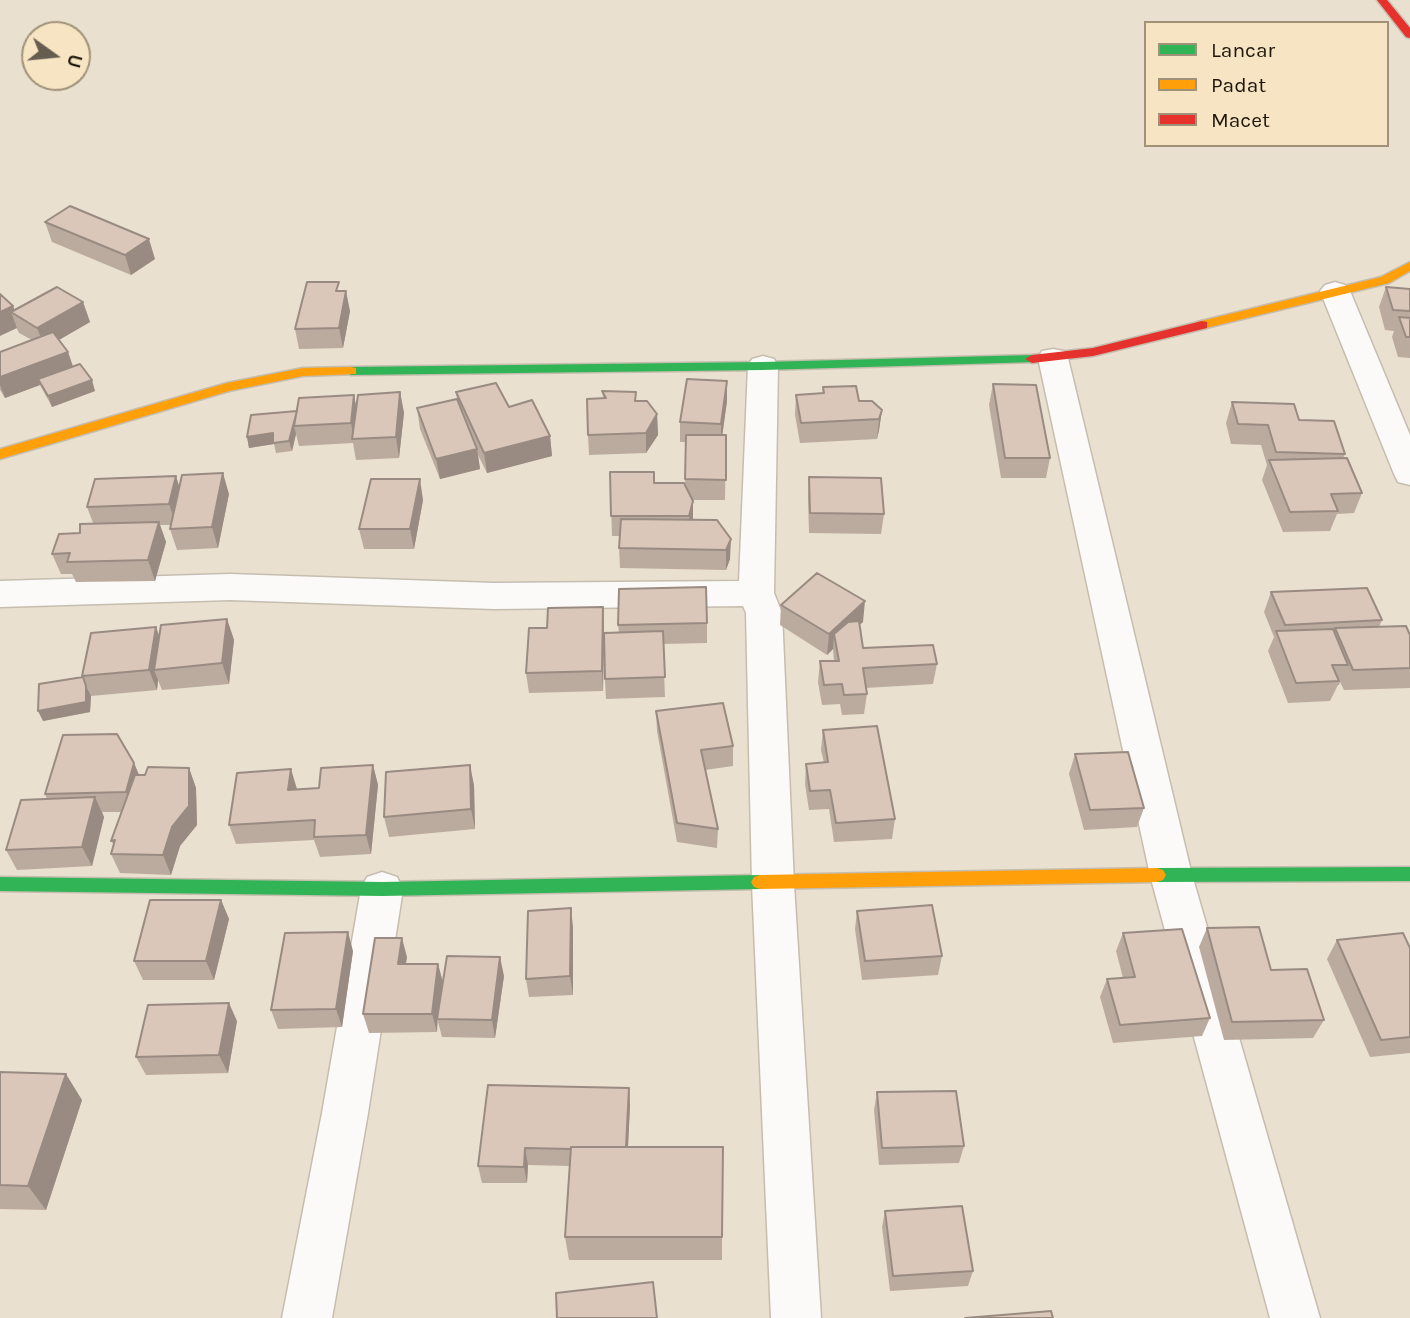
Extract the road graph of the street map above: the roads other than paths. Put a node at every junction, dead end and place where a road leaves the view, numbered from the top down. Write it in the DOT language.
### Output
graph roads {
  1 [pos="1382,0"];
  2 [pos="1410,35"];
  3 [pos="1410,266"];
  4 [pos="1335,291"];
  5 [pos="1053,358"];
  6 [pos="763,366"];
  7 [pos="0,454"];
  8 [pos="1410,474"];
  9 [pos="756,593"];
  10 [pos="0,594"];
  11 [pos="1410,874"];
  12 [pos="1171,875"];
  13 [pos="0,884"];
  14 [pos="773,884"];
  15 [pos="382,889"];
  16 [pos="307,1318"];
  17 [pos="796,1318"];
  18 [pos="1295,1318"];
  1 -- 2 [label="street"];
  3 -- 4 [label="street"];
  4 -- 5 [label="street"];
  4 -- 8 [label="street"];
  5 -- 6 [label="street"];
  5 -- 12 [label="street"];
  6 -- 7 [label="street"];
  6 -- 9 [label="street"];
  9 -- 10 [label="street"];
  9 -- 14 [label="street"];
  11 -- 12 [label="street"];
  12 -- 14 [label="street"];
  12 -- 18 [label="street"];
  13 -- 15 [label="street"];
  14 -- 15 [label="street"];
  14 -- 17 [label="street"];
  15 -- 16 [label="street"];
}
